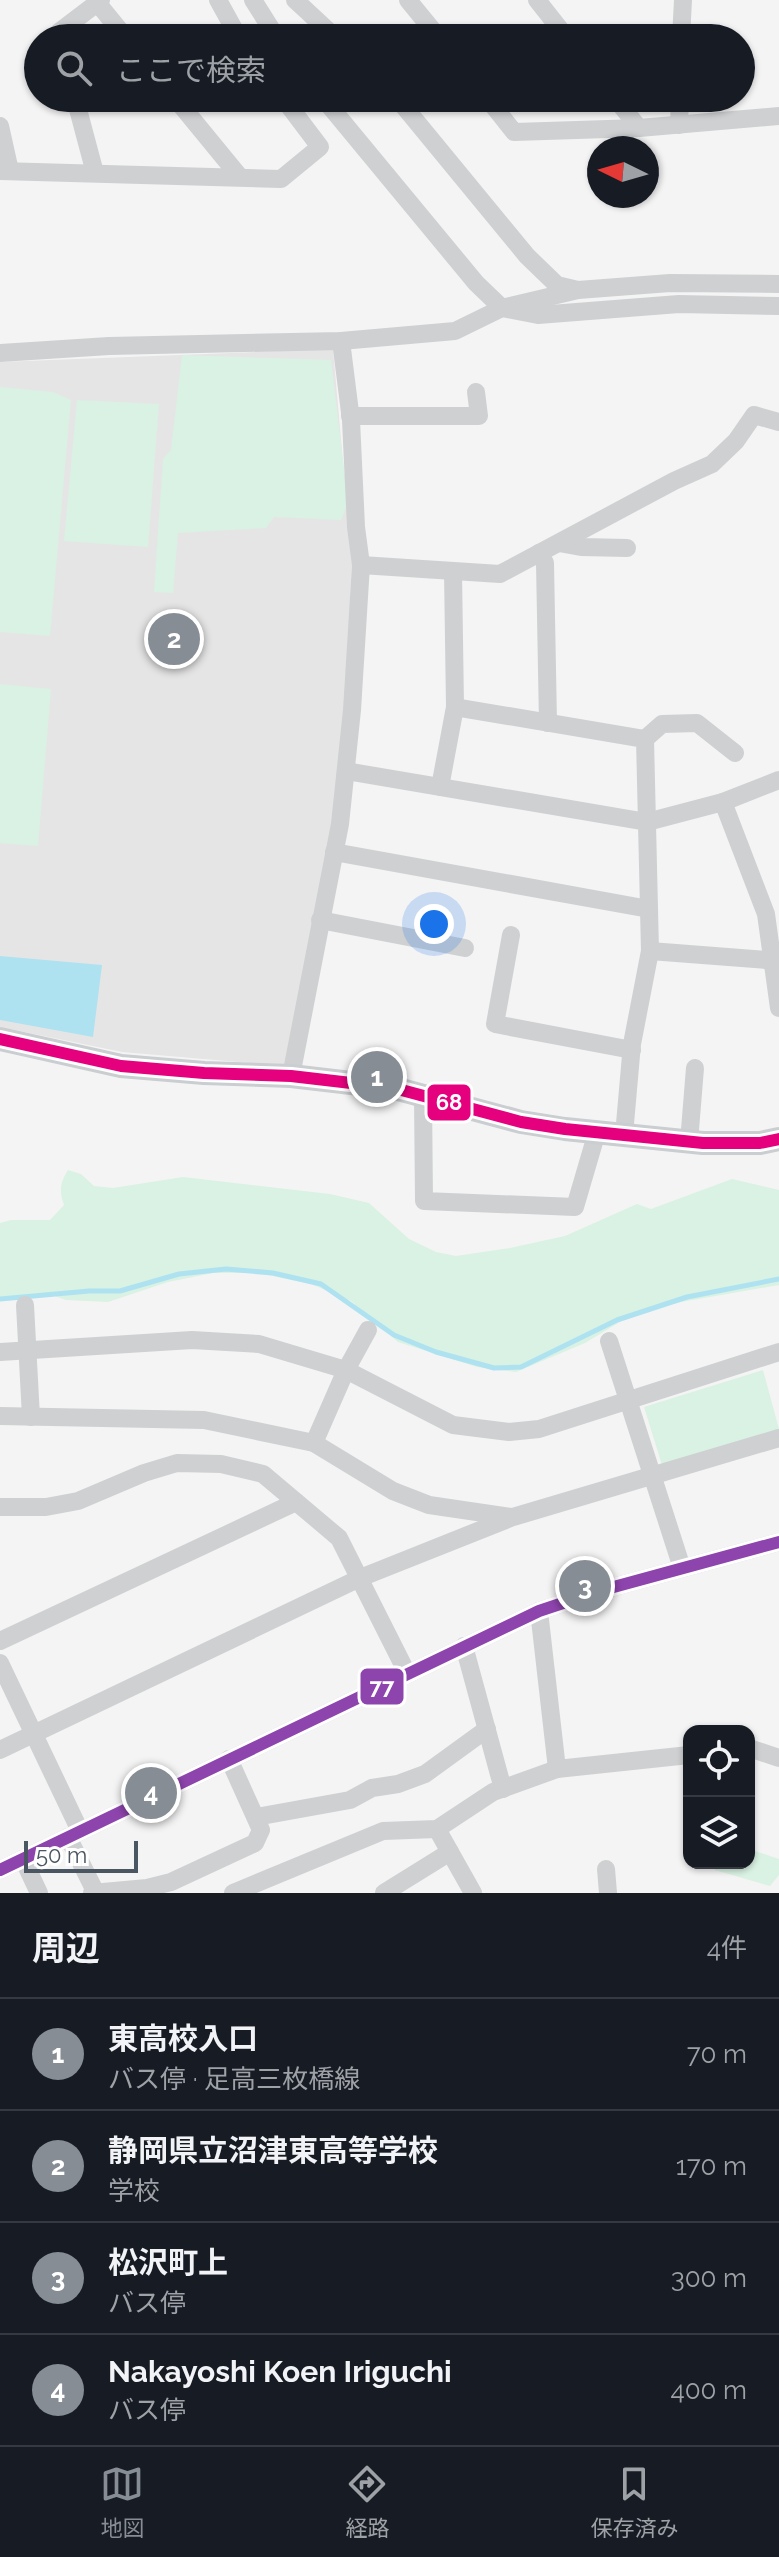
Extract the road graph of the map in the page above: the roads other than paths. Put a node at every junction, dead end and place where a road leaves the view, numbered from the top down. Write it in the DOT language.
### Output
graph roads {
  1 [pos="218,0"];
  2 [pos="253,0"];
  3 [pos="295,0"];
  4 [pos="408,0"];
  5 [pos="537,0"];
  6 [pos="683,0"];
  7 [pos="98,1"];
  8 [pos="69,24"];
  9 [pos="115,24"];
  10 [pos="231,24"];
  11 [pos="268,24"];
  12 [pos="321,24"];
  13 [pos="428,24"];
  14 [pos="556,24"];
  15 [pos="682,24"];
  16 [pos="79,112"];
  17 [pos="186,112"];
  18 [pos="294,112"];
  19 [pos="335,112"];
  20 [pos="409,112"];
  21 [pos="498,112"];
  22 [pos="626,112"];
  23 [pos="679,112"];
  24 [pos="779,116"];
  25 [pos="679,125"];
  26 [pos="0,126"];
  27 [pos="639,128"];
  28 [pos="5,171"];
  29 [pos="95,173"];
  30 [pos="239,176"];
  31 [pos="779,284"];
  32 [pos="578,290"];
  33 [pos="779,306"];
  34 [pos="502,308"];
  35 [pos="341,341"];
  36 [pos="0,353"];
  37 [pos="476,392"];
  38 [pos="350,416"];
  39 [pos="779,422"];
  40 [pos="559,543"];
  41 [pos="627,548"];
  42 [pos="539,553"];
  43 [pos="361,565"];
  44 [pos="453,571"];
  45 [pos="455,707"];
  46 [pos="548,723"];
  47 [pos="645,739"];
  48 [pos="735,753"];
  49 [pos="346,771"];
  50 [pos="772,783"];
  51 [pos="440,787"];
  52 [pos="723,802"];
  53 [pos="647,822"];
  54 [pos="334,852"];
  55 [pos="649,909"];
  56 [pos="320,920"];
  57 [pos="511,935"];
  58 [pos="465,948"];
  59 [pos="650,951"];
  60 [pos="776,960"];
  61 [pos="779,1008"];
  62 [pos="0,1039"];
  63 [pos="632,1050"];
  64 [pos="695,1068"];
  65 [pos="291,1076"];
  66 [pos="423,1097"];
  67 [pos="597,1132"];
  68 [pos="624,1135"];
  69 [pos="779,1139"];
  70 [pos="689,1142"];
  71 [pos="25,1305"];
  72 [pos="368,1330"];
  73 [pos="609,1341"];
  74 [pos="27,1351"];
  75 [pos="0,1352"];
  76 [pos="779,1352"];
  77 [pos="346,1370"];
  78 [pos="628,1400"];
  79 [pos="0,1416"];
  80 [pos="31,1417"];
  81 [pos="779,1438"];
  82 [pos="314,1443"];
  83 [pos="653,1476"];
  84 [pos="296,1502"];
  85 [pos="0,1507"];
  86 [pos="513,1517"];
  87 [pos="779,1542"];
  88 [pos="682,1568"];
  89 [pos="360,1578"];
  90 [pos="539,1611"];
  91 [pos="0,1641"];
  92 [pos="464,1646"];
  93 [pos="0,1663"];
  94 [pos="407,1673"];
  95 [pos="487,1729"];
  96 [pos="32,1734"];
  97 [pos="0,1750"];
  98 [pos="755,1750"];
  99 [pos="683,1756"];
  100 [pos="779,1758"];
  101 [pos="229,1759"];
  102 [pos="557,1769"];
  103 [pos="503,1789"];
  104 [pos="256,1817"];
  105 [pos="437,1829"];
  106 [pos="74,1834"];
  107 [pos="450,1852"];
  108 [pos="23,1859"];
  109 [pos="606,1869"];
  110 [pos="0,1870"];
  111 [pos="39,1893"];
  112 [pos="94,1893"];
  113 [pos="233,1893"];
  114 [pos="384,1893"];
  115 [pos="473,1893"];
  116 [pos="608,1893"];
  1 -- 10 [label="street"];
  2 -- 11 [label="street"];
  3 -- 12 [label="street"];
  4 -- 13 [label="street"];
  5 -- 14 [label="street"];
  6 -- 15 [label="street"];
  7 -- 8 [label="street"];
  7 -- 9 [label="street"];
  16 -- 29 [label="street"];
  17 -- 30 [label="street"];
  18 -- 30 [label="street"];
  19 -- 34 [label="street"];
  20 -- 32 [label="street"];
  21 -- 27 [label="street"];
  22 -- 27 [label="street"];
  23 -- 25 [label="street"];
  24 -- 25 [label="street"];
  25 -- 27 [label="street"];
  26 -- 28 [label="street"];
  28 -- 29 [label="street"];
  29 -- 30 [label="street"];
  31 -- 32 [label="street"];
  32 -- 34 [label="street"];
  33 -- 34 [label="street"];
  34 -- 35 [label="street"];
  35 -- 36 [label="street"];
  35 -- 38 [label="street"];
  37 -- 38 [label="street"];
  38 -- 43 [label="street"];
  39 -- 40 [label="street"];
  40 -- 41 [label="street"];
  40 -- 42 [label="street"];
  42 -- 44 [label="street"];
  42 -- 46 [label="street"];
  43 -- 44 [label="street"];
  43 -- 49 [label="street"];
  44 -- 45 [label="street"];
  45 -- 46 [label="street"];
  45 -- 51 [label="street"];
  46 -- 47 [label="street"];
  47 -- 48 [label="street"];
  47 -- 53 [label="street"];
  49 -- 51 [label="street"];
  49 -- 54 [label="street"];
  50 -- 52 [label="street"];
  51 -- 53 [label="street"];
  52 -- 53 [label="street"];
  52 -- 60 [label="street"];
  53 -- 55 [label="street"];
  54 -- 55 [label="street"];
  54 -- 56 [label="street"];
  55 -- 59 [label="street"];
  56 -- 58 [label="street"];
  56 -- 65 [label="street"];
  57 -- 63 [label="street"];
  59 -- 60 [label="street"];
  59 -- 63 [label="street"];
  60 -- 61 [label="street"];
  62 -- 65 [label="main road"];
  63 -- 68 [label="street"];
  64 -- 70 [label="street"];
  65 -- 66 [label="main road"];
  66 -- 67 [label="main road"];
  66 -- 67 [label="street"];
  67 -- 68 [label="main road"];
  68 -- 70 [label="main road"];
  69 -- 70 [label="main road"];
  71 -- 74 [label="street"];
  72 -- 77 [label="street"];
  73 -- 78 [label="street"];
  74 -- 75 [label="street"];
  74 -- 77 [label="street"];
  74 -- 80 [label="street"];
  76 -- 78 [label="street"];
  77 -- 78 [label="street"];
  77 -- 82 [label="street"];
  78 -- 83 [label="street"];
  79 -- 80 [label="street"];
  80 -- 82 [label="street"];
  81 -- 83 [label="street"];
  82 -- 86 [label="street"];
  83 -- 86 [label="street"];
  83 -- 88 [label="street"];
  84 -- 85 [label="street"];
  84 -- 89 [label="street"];
  84 -- 91 [label="street"];
  86 -- 89 [label="street"];
  87 -- 88 [label="street"];
  88 -- 90 [label="street"];
  89 -- 94 [label="street"];
  89 -- 96 [label="street"];
  90 -- 92 [label="street"];
  90 -- 102 [label="street"];
  92 -- 94 [label="street"];
  92 -- 95 [label="street"];
  93 -- 96 [label="street"];
  94 -- 101 [label="street"];
  95 -- 103 [label="street"];
  95 -- 104 [label="street"];
  96 -- 97 [label="street"];
  96 -- 106 [label="street"];
  98 -- 100 [label="street"];
  99 -- 102 [label="street"];
  101 -- 104 [label="street"];
  101 -- 106 [label="street"];
  102 -- 103 [label="street"];
  103 -- 105 [label="street"];
  104 -- 112 [label="street"];
  105 -- 107 [label="street"];
  105 -- 113 [label="street"];
  106 -- 108 [label="street"];
  106 -- 112 [label="street"];
  107 -- 114 [label="street"];
  107 -- 115 [label="street"];
  108 -- 110 [label="street"];
  108 -- 111 [label="street"];
  109 -- 116 [label="street"];
}
